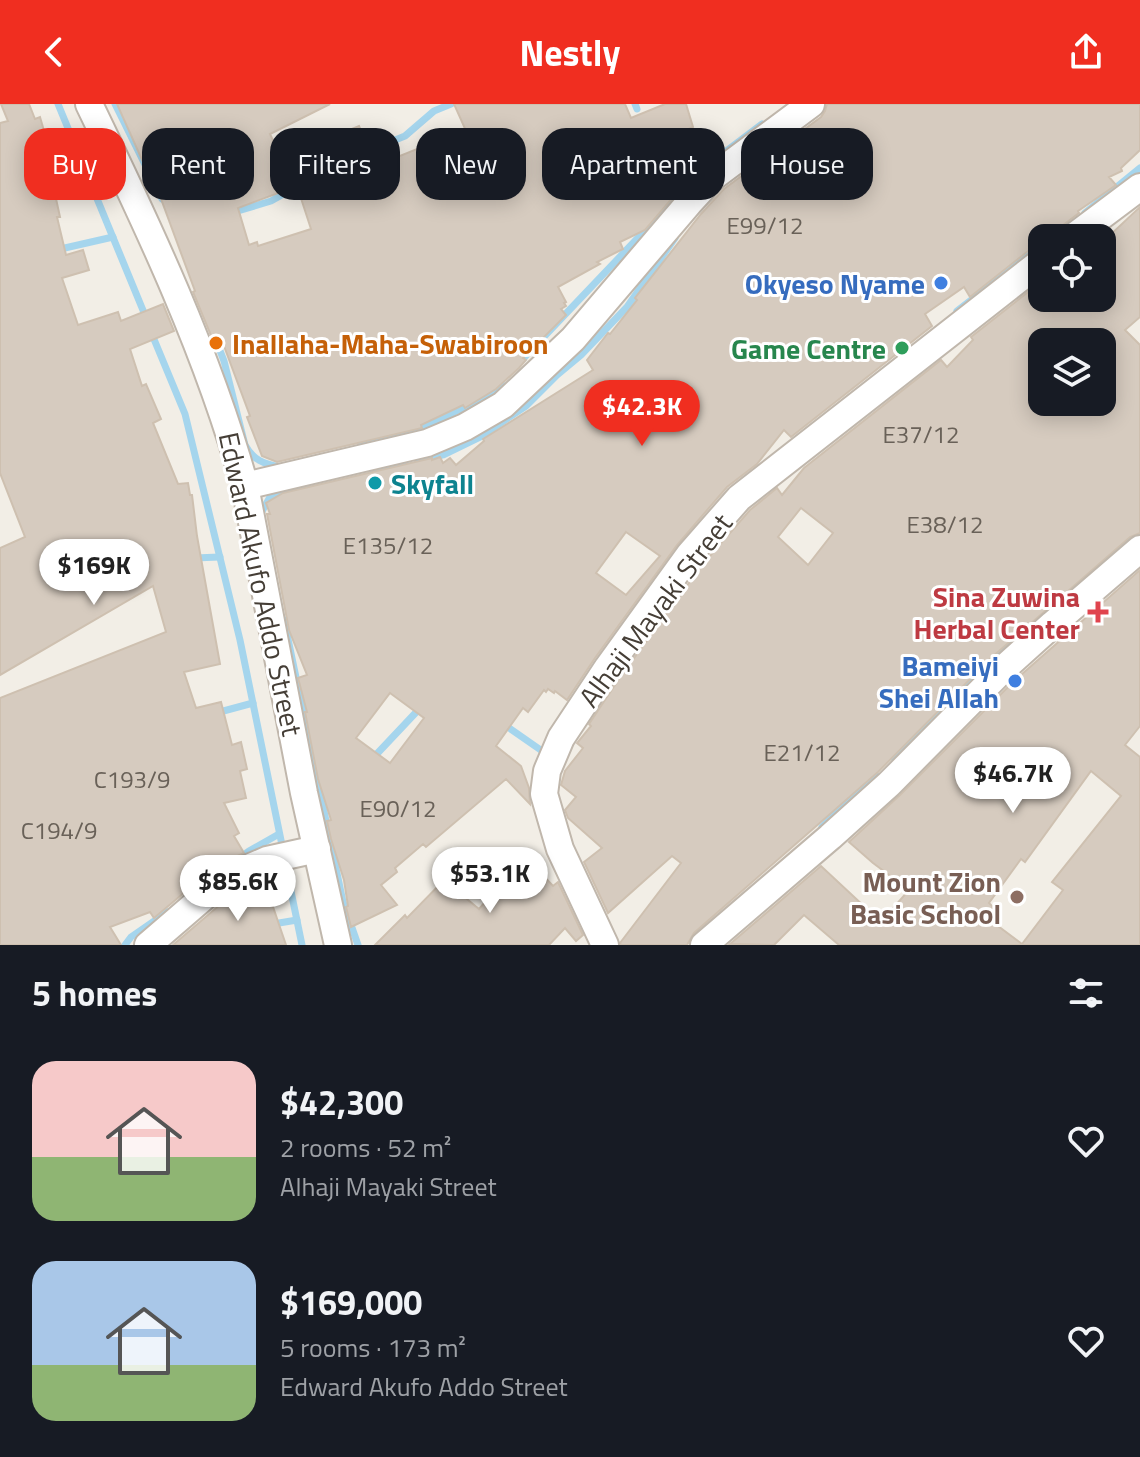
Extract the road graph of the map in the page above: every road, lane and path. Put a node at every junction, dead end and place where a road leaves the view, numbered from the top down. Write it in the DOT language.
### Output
graph roads {
  1 [pos="89,104"];
  2 [pos="811,104"];
  3 [pos="1140,187"];
  4 [pos="1091,224"];
  5 [pos="1028,272"];
  6 [pos="245,486"];
  7 [pos="1140,549"];
  8 [pos="306,851"];
  9 [pos="148,945"];
  10 [pos="338,945"];
  11 [pos="605,945"];
  12 [pos="704,945"];
  1 -- 6 [label="street, Edward Akufo Addo Street"];
  2 -- 6 [label="street"];
  3 -- 4 [label="street"];
  5 -- 11 [label="street, Alhaji Mayaki Street"];
  6 -- 8 [label="street, Edward Akufo Addo Street"];
  7 -- 12 [label="street"];
  8 -- 9 [label="street"];
  8 -- 10 [label="street, Edward Akufo Addo Street"];
}
